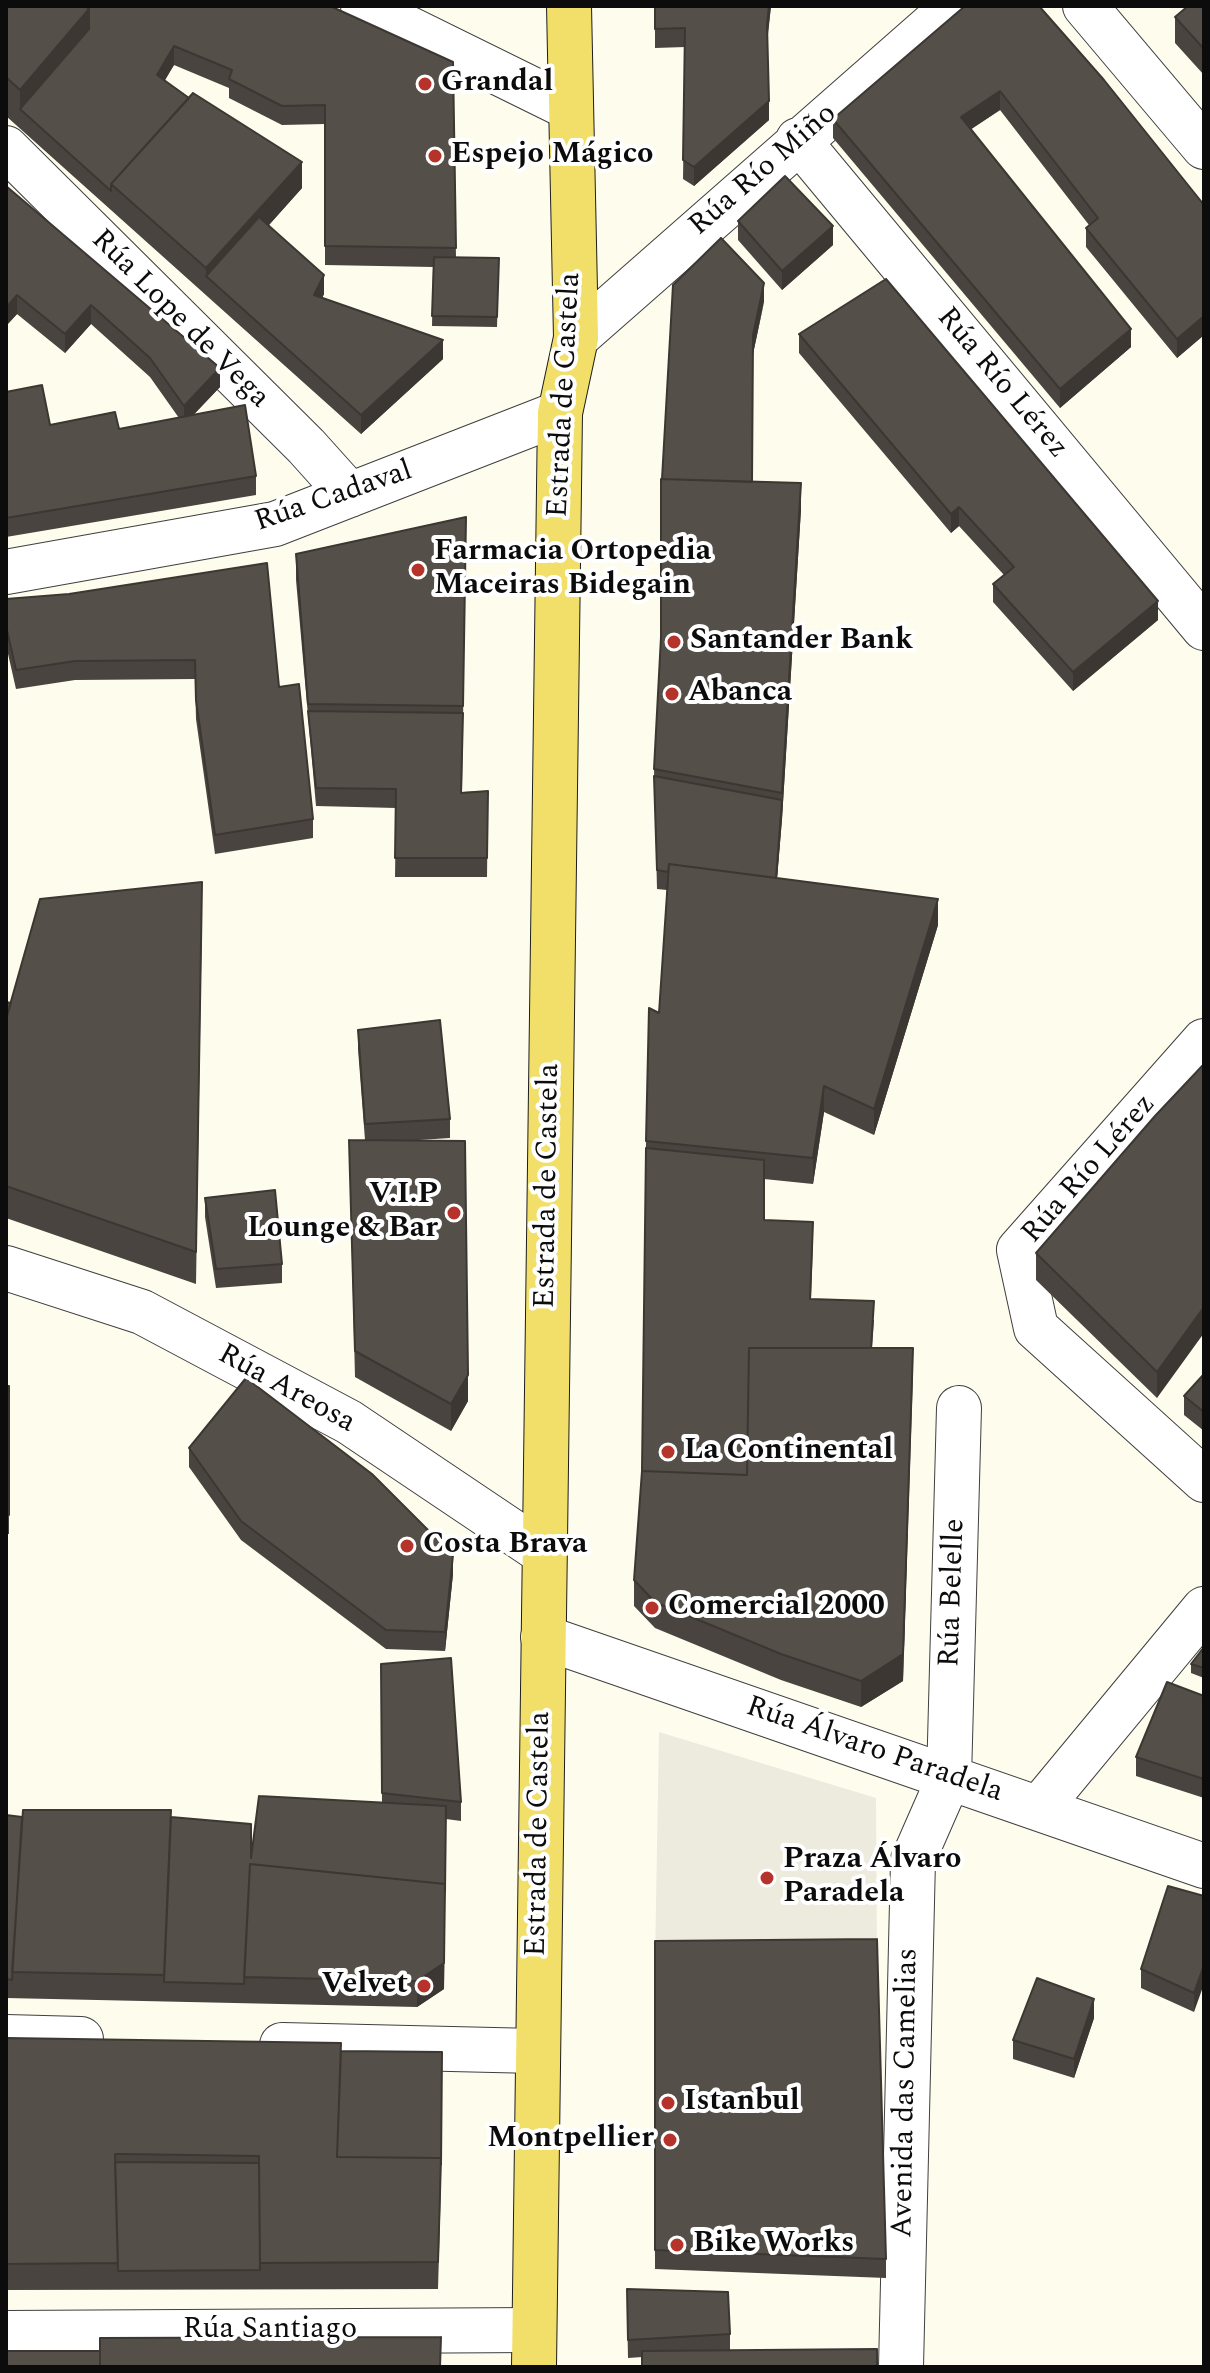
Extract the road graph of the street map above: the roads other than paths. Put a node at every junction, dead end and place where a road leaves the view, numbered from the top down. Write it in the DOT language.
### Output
graph roads {
  1 [pos="363,6"];
  2 [pos="569,6"];
  3 [pos="954,6"];
  4 [pos="1085,6"];
  5 [pos="570,108"];
  6 [pos="798,140"];
  7 [pos="1204,147"];
  8 [pos="6,148"];
  9 [pos="576,338"];
  10 [pos="560,413"];
  11 [pos="350,495"];
  12 [pos="6,572"];
  13 [pos="1204,628"];
  14 [pos="1204,1041"];
  15 [pos="6,1268"];
  16 [pos="959,1408"];
  17 [pos="1204,1480"];
  18 [pos="544,1553"];
  19 [pos="1204,1609"];
  20 [pos="543,1637"];
  21 [pos="949,1778"];
  22 [pos="1040,1807"];
  23 [pos="1204,1866"];
  24 [pos="6,2037"];
  25 [pos="117,2040"];
  26 [pos="245,2044"];
  27 [pos="536,2051"];
  28 [pos="6,2333"];
  29 [pos="534,2348"];
  30 [pos="901,2367"];
  1 -- 5 [label="street"];
  2 -- 5 [label="main road, Estrada de Castela"];
  3 -- 6 [label="street, Rúa Río Miño"];
  4 -- 7 [label="street"];
  5 -- 9 [label="main road, Estrada de Castela"];
  6 -- 9 [label="street, Rúa Río Miño"];
  6 -- 13 [label="street, Rúa Río Lérez"];
  8 -- 11 [label="street, Rúa Lope de Vega"];
  9 -- 10 [label="main road, Estrada de Castela"];
  10 -- 11 [label="street, Rúa Cadaval"];
  10 -- 18 [label="main road, Estrada de Castela"];
  11 -- 12 [label="street, Rúa Cadaval"];
  14 -- 17 [label="street, Rúa Río Lérez"];
  15 -- 18 [label="street, Rúa Areosa"];
  16 -- 21 [label="street, Rúa Belelle"];
  18 -- 20 [label="main road, Estrada de Castela"];
  19 -- 22 [label="street"];
  20 -- 21 [label="street, Rúa Álvaro Paradela"];
  20 -- 27 [label="main road, Estrada de Castela"];
  21 -- 22 [label="street, Rúa Álvaro Paradela"];
  21 -- 30 [label="street, Avenida das Camelias"];
  22 -- 23 [label="street, Rúa Álvaro Paradela"];
  24 -- 25 [label="street"];
  26 -- 27 [label="street"];
  27 -- 29 [label="main road, Estrada de Castela"];
  28 -- 29 [label="street, Rúa Santiago"];
}
